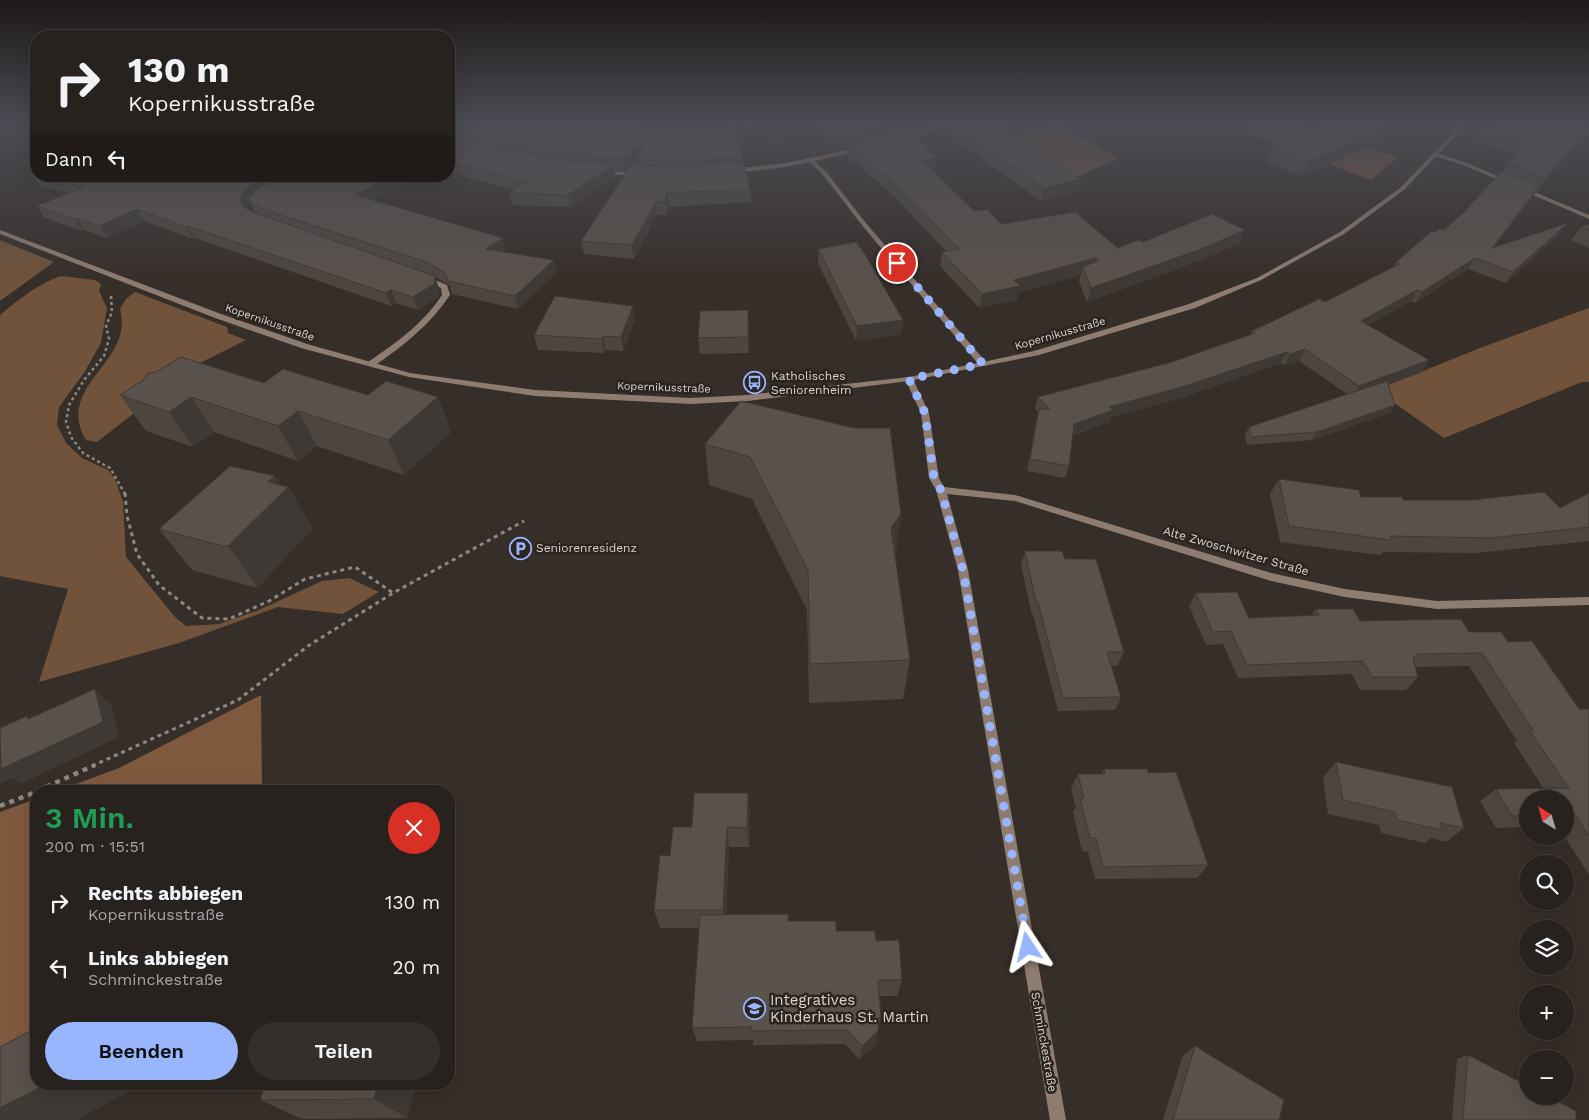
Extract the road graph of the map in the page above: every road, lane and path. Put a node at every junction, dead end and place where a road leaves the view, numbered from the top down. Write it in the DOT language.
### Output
graph roads {
  1 [pos="828,177"];
  2 [pos="1413,177"];
  3 [pos="1496,177"];
  4 [pos="1589,217"];
  5 [pos="0,232"];
  6 [pos="115,276"];
  7 [pos="420,276"];
  8 [pos="371,364"];
  9 [pos="983,364"];
  10 [pos="909,379"];
  11 [pos="941,490"];
  12 [pos="524,521"];
  13 [pos="393,593"];
  14 [pos="1589,601"];
  15 [pos="50,785"];
  16 [pos="30,794"];
  17 [pos="0,806"];
  18 [pos="1058,1120"];
  1 -- 9 [label="street"];
  2 -- 9 [label="street, Kopernikusstraße"];
  3 -- 4 [label="street"];
  5 -- 6 [label="street, Kopernikusstraße"];
  6 -- 8 [label="street, Kopernikusstraße"];
  6 -- 13 [label="path"];
  7 -- 8 [label="street"];
  8 -- 10 [label="street, Kopernikusstraße"];
  9 -- 10 [label="street, Kopernikusstraße"];
  10 -- 11 [label="street, Schminckestraße"];
  11 -- 14 [label="street, Alte Zwoschwitzer Straße"];
  11 -- 18 [label="street, Schminckestraße"];
  12 -- 13 [label="path"];
  13 -- 15 [label="path"];
  16 -- 17 [label="path"];
}
